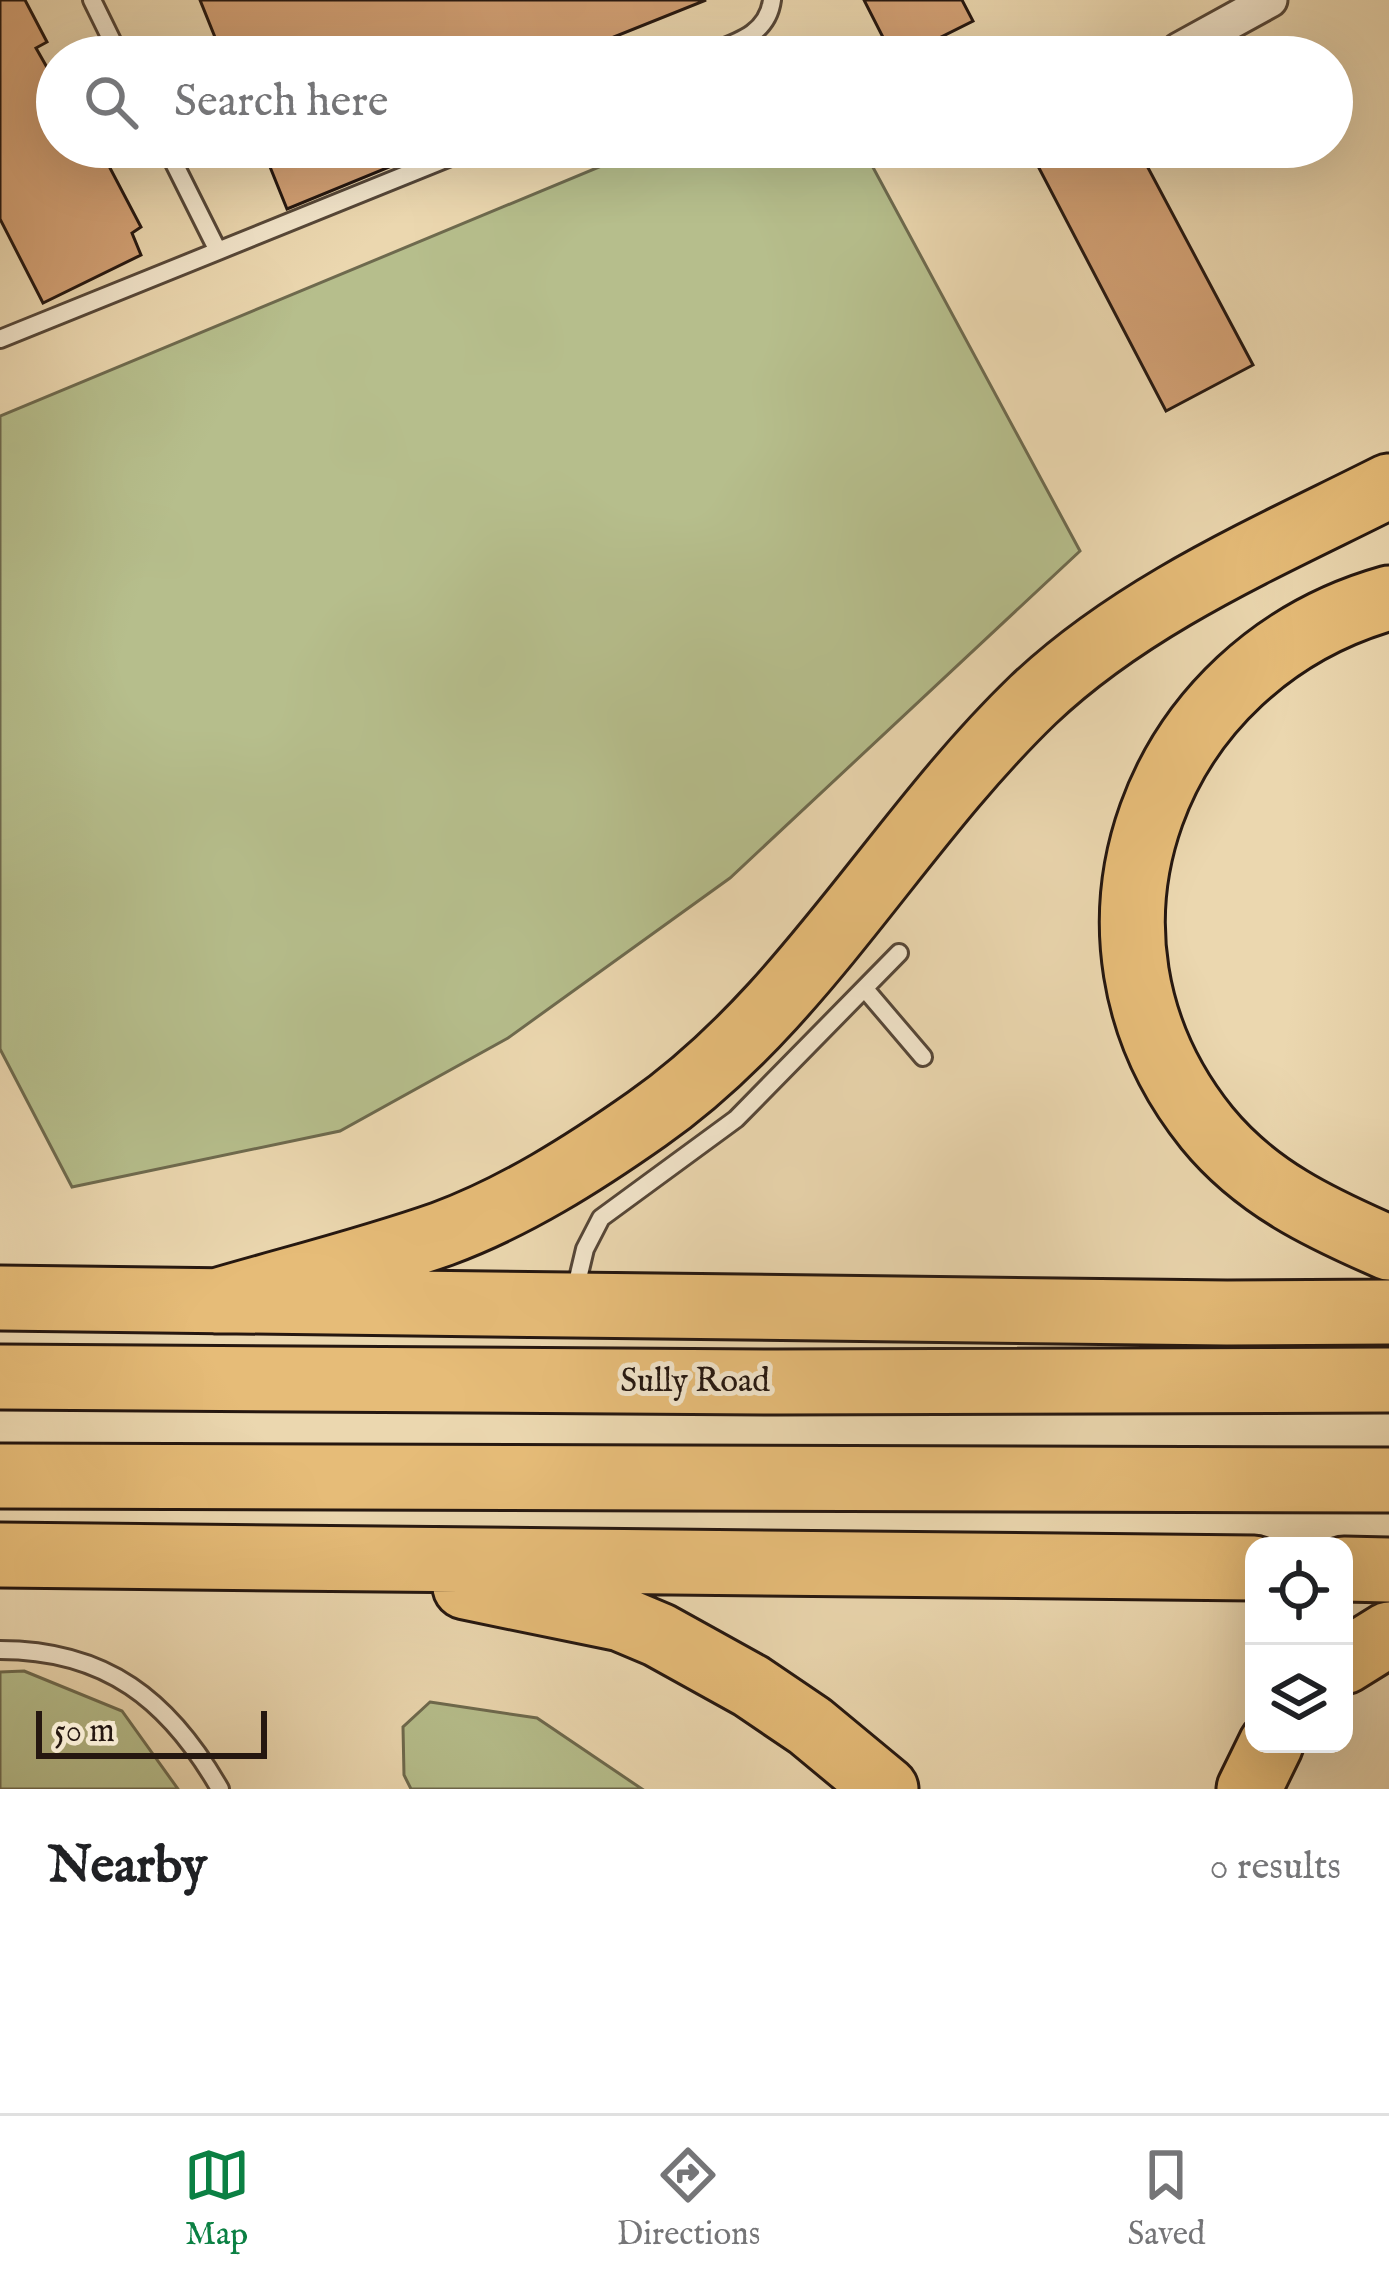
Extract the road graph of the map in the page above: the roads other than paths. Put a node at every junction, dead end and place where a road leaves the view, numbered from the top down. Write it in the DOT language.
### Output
graph roads {
  1 [pos="92,0"];
  2 [pos="772,0"];
  3 [pos="1270,0"];
  4 [pos="110,36"];
  5 [pos="753,36"];
  6 [pos="1204,36"];
  7 [pos="177,168"];
  8 [pos="423,168"];
  9 [pos="218,250"];
  10 [pos="0,339"];
  11 [pos="1389,486"];
  12 [pos="1389,598"];
  13 [pos="899,953"];
  14 [pos="865,988"];
  15 [pos="923,1057"];
  16 [pos="1389,1248"];
  17 [pos="0,1298"];
  18 [pos="216,1301"];
  19 [pos="573,1306"];
  20 [pos="1389,1312"];
  21 [pos="0,1377"];
  22 [pos="1389,1380"];
  23 [pos="0,1476"];
  24 [pos="1389,1480"];
  25 [pos="0,1555"];
  26 [pos="298,1556"];
  27 [pos="1245,1568"];
  28 [pos="1353,1569"];
  29 [pos="1389,1570"];
  30 [pos="1389,1634"];
  31 [pos="0,1650"];
  32 [pos="1353,1656"];
  33 [pos="1267,1753"];
  34 [pos="220,1789"];
  35 [pos="886,1789"];
  36 [pos="1249,1789"];
  1 -- 4 [label="lane"];
  2 -- 5 [label="lane"];
  3 -- 6 [label="street"];
  7 -- 9 [label="lane"];
  8 -- 9 [label="lane"];
  9 -- 10 [label="lane"];
  11 -- 18 [label="highway"];
  12 -- 16 [label="highway"];
  13 -- 14 [label="lane"];
  14 -- 15 [label="lane"];
  14 -- 19 [label="lane"];
  17 -- 18 [label="highway"];
  18 -- 19 [label="highway"];
  19 -- 20 [label="highway"];
  21 -- 22 [label="highway, Sully Road"];
  23 -- 24 [label="highway"];
  25 -- 26 [label="highway"];
  26 -- 27 [label="highway"];
  26 -- 35 [label="highway"];
  28 -- 29 [label="highway"];
  30 -- 32 [label="highway"];
  31 -- 34 [label="lane"];
  33 -- 36 [label="highway"];
}
